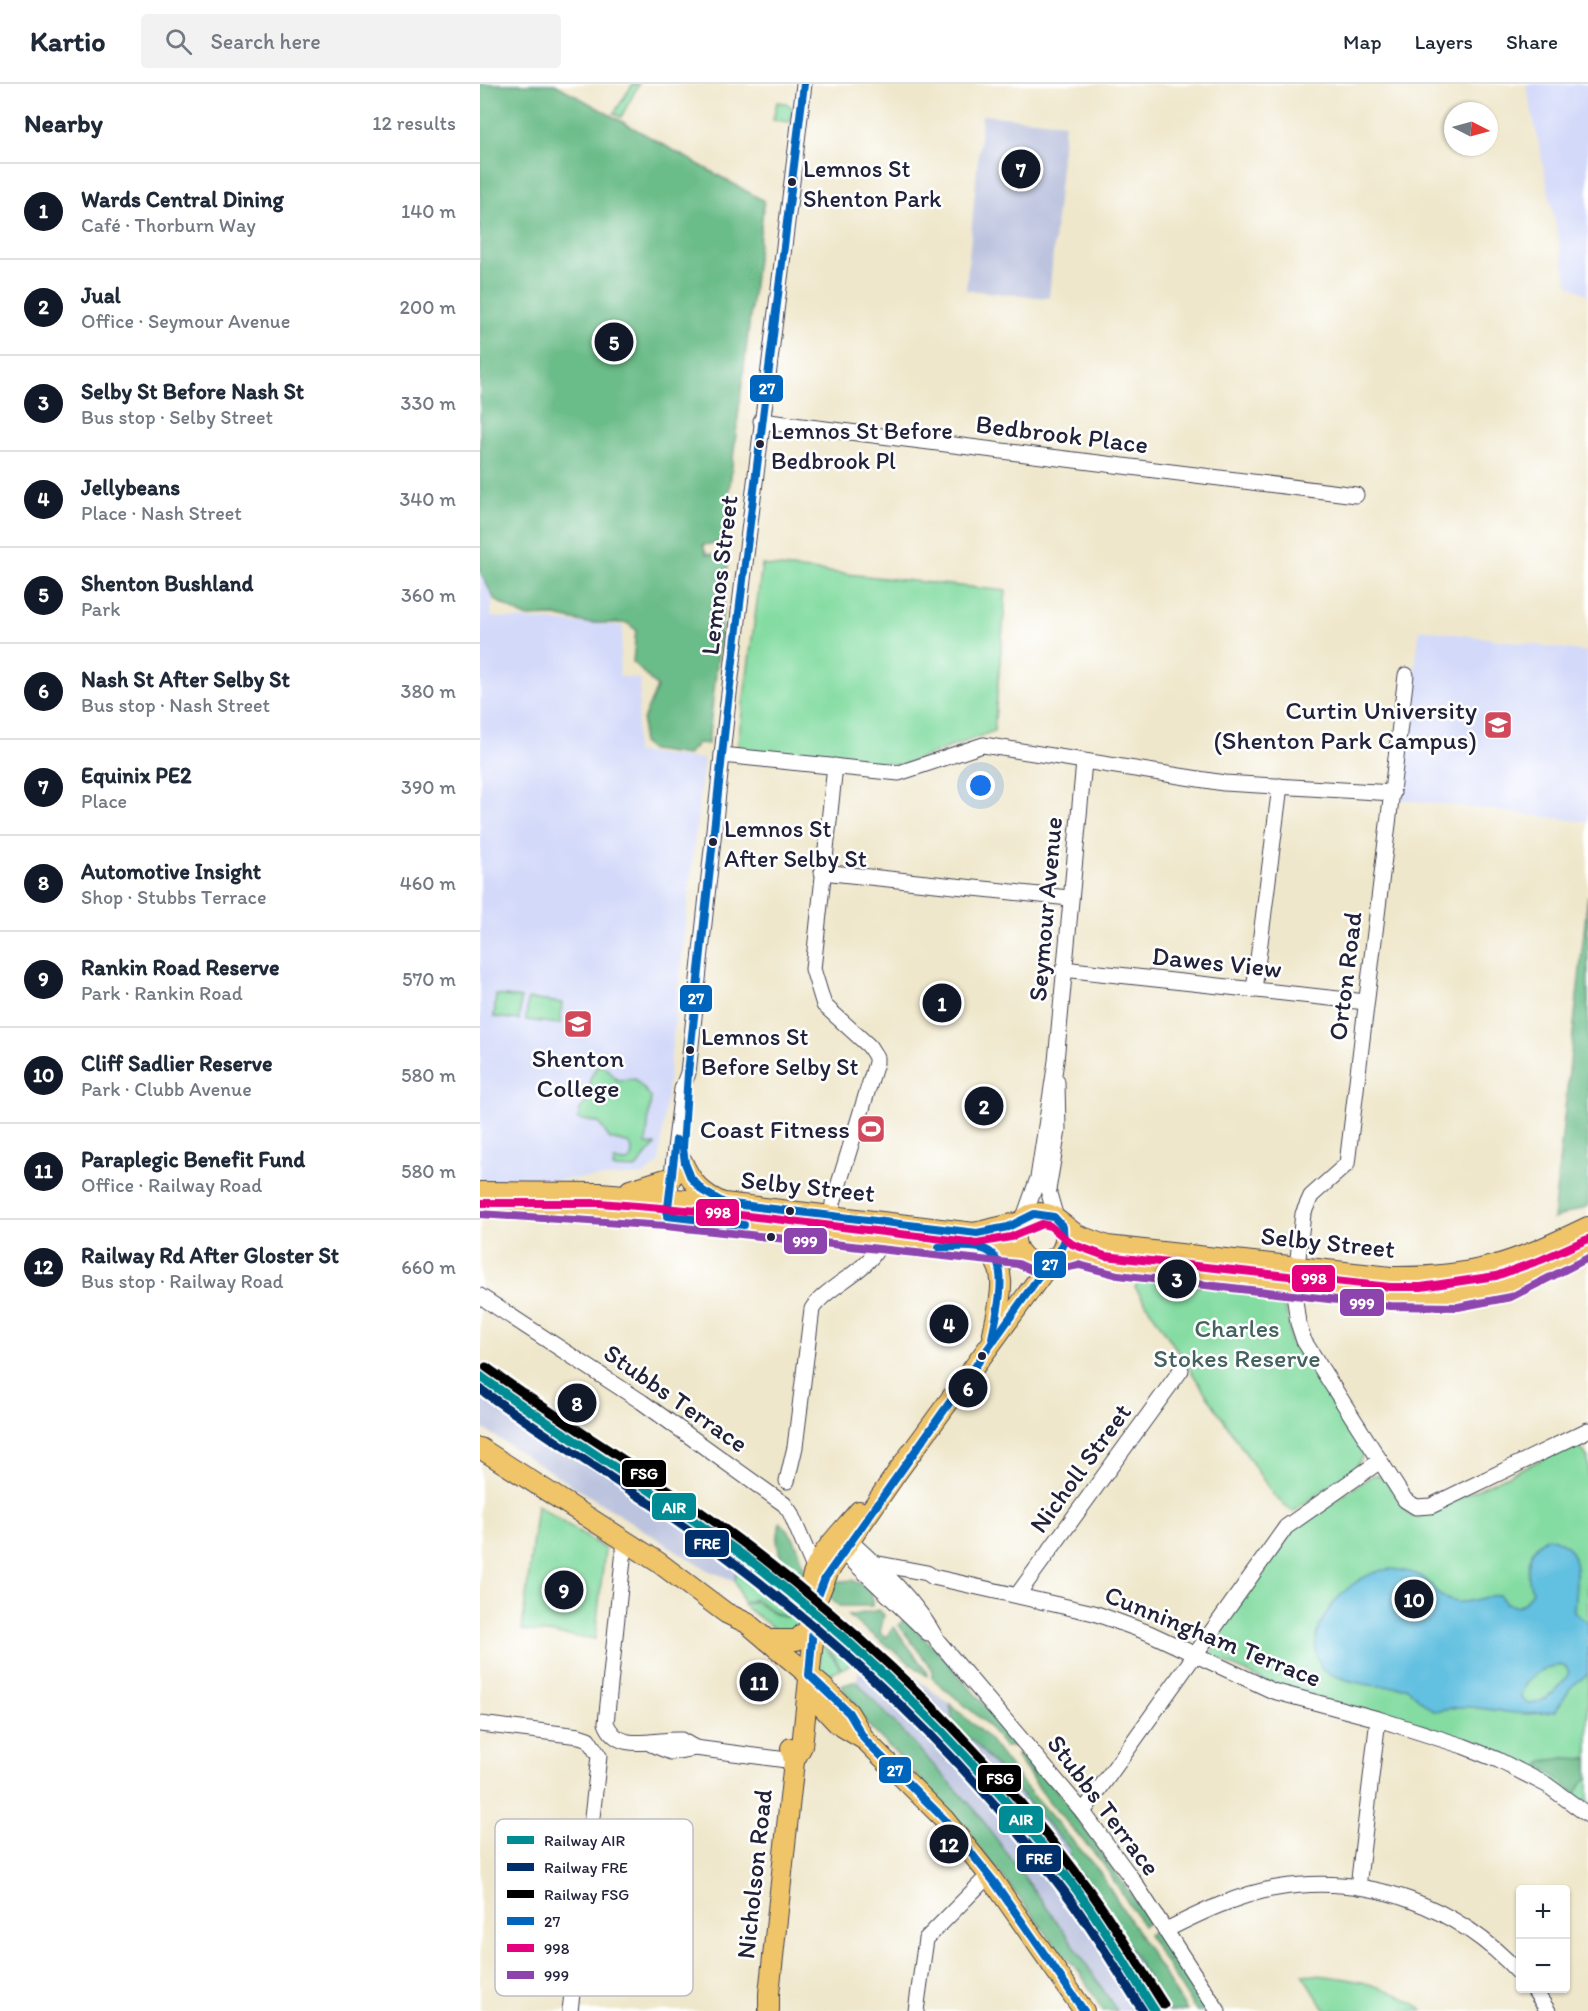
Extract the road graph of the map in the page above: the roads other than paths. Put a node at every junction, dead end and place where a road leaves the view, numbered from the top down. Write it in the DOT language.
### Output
graph roads {
  1 [pos="804,84"];
  2 [pos="761,421"];
  3 [pos="1356,495"];
  4 [pos="1406,675"];
  5 [pos="722,755"];
  6 [pos="1084,762"];
  7 [pos="835,766"];
  8 [pos="1280,786"];
  9 [pos="1393,793"];
  10 [pos="822,872"];
  11 [pos="1069,898"];
  12 [pos="1063,969"];
  13 [pos="1254,990"];
  14 [pos="1366,1002"];
  15 [pos="1056,1060"];
  16 [pos="677,1169"];
  17 [pos="480,1192"];
  18 [pos="600,1192"];
  19 [pos="480,1203"];
  20 [pos="724,1203"];
  21 [pos="673,1208"];
  22 [pos="1058,1220"];
  23 [pos="1022,1221"];
  24 [pos="831,1225"];
  25 [pos="1588,1227"];
  26 [pos="880,1240"];
  27 [pos="1588,1246"];
  28 [pos="986,1250"];
  29 [pos="1022,1255"];
  30 [pos="1054,1259"];
  31 [pos="1454,1275"];
  32 [pos="1295,1276"];
  33 [pos="480,1296"];
  34 [pos="1458,1297"];
  35 [pos="992,1343"];
  36 [pos="1181,1371"];
  37 [pos="1584,1432"];
  38 [pos="480,1448"];
  39 [pos="1588,1449"];
  40 [pos="1380,1461"];
  41 [pos="787,1481"];
  42 [pos="784,1504"];
  43 [pos="803,1518"];
  44 [pos="625,1540"];
  45 [pos="840,1542"];
  46 [pos="868,1567"];
  47 [pos="821,1570"];
  48 [pos="1017,1594"];
  49 [pos="726,1613"];
  50 [pos="805,1632"];
  51 [pos="767,1640"];
  52 [pos="1195,1656"];
  53 [pos="804,1679"];
  54 [pos="1378,1719"];
  55 [pos="480,1724"];
  56 [pos="794,1761"];
  57 [pos="1083,1812"];
  58 [pos="1588,1815"];
  59 [pos="593,1819"];
  60 [pos="992,1879"];
  61 [pos="1358,1887"];
  62 [pos="1166,1930"];
  63 [pos="1516,1969"];
  64 [pos="1536,1993"];
  65 [pos="572,1996"];
  66 [pos="767,2005"];
  67 [pos="570,2011"];
  68 [pos="916,2011"];
  69 [pos="1084,2011"];
  70 [pos="1218,2011"];
  71 [pos="1548,2011"];
  1 -- 2 [label="street, Lemnos Street"];
  2 -- 3 [label="street, Bedbrook Place"];
  2 -- 5 [label="street, Lemnos Street"];
  4 -- 9 [label="street, Orton Road"];
  5 -- 7 [label="street"];
  5 -- 16 [label="street, Lemnos Street"];
  6 -- 7 [label="street"];
  6 -- 8 [label="street"];
  6 -- 11 [label="street, Seymour Avenue"];
  7 -- 10 [label="street"];
  8 -- 9 [label="street"];
  8 -- 13 [label="street"];
  9 -- 14 [label="street, Orton Road"];
  10 -- 11 [label="street"];
  10 -- 24 [label="street"];
  11 -- 12 [label="street, Seymour Avenue"];
  12 -- 13 [label="street, Dawes View"];
  12 -- 15 [label="street, Seymour Avenue"];
  13 -- 14 [label="street, Dawes View"];
  14 -- 32 [label="street, Orton Road"];
  15 -- 22 [label="street, Seymour Avenue"];
  15 -- 23 [label="street, Seymour Avenue"];
  16 -- 18 [label="main road"];
  16 -- 20 [label="main road"];
  16 -- 21 [label="street, Lemnos Street"];
  17 -- 18 [label="main road, Selby Street"];
  18 -- 21 [label="main road, Selby Street"];
  19 -- 21 [label="main road, Selby Street"];
  20 -- 21 [label="main road, Selby Street"];
  20 -- 24 [label="main road, Selby Street"];
  21 -- 24 [label="main road, Selby Street"];
  22 -- 23 [label="main road"];
  22 -- 30 [label="main road"];
  22 -- 32 [label="main road, Selby Street"];
  23 -- 24 [label="main road, Selby Street"];
  23 -- 29 [label="main road"];
  24 -- 26 [label="main road, Selby Street"];
  25 -- 31 [label="main road, Selby Street"];
  26 -- 28 [label="main road, Selby Street"];
  26 -- 41 [label="street"];
  27 -- 34 [label="main road, Selby Street"];
  28 -- 29 [label="main road, Selby Street"];
  28 -- 35 [label="main road"];
  29 -- 30 [label="main road"];
  29 -- 35 [label="main road"];
  30 -- 32 [label="main road, Selby Street"];
  30 -- 35 [label="main road"];
  31 -- 32 [label="main road, Selby Street"];
  31 -- 34 [label="main road"];
  32 -- 34 [label="main road, Selby Street"];
  32 -- 40 [label="street, Orton Road"];
  33 -- 42 [label="street, Stubbs Terrace"];
  35 -- 45 [label="main road"];
  36 -- 48 [label="street, Nicholl Street"];
  37 -- 39 [label="street"];
  37 -- 40 [label="street, Orton Road"];
  38 -- 44 [label="main road"];
  40 -- 52 [label="street"];
  42 -- 43 [label="street"];
  42 -- 47 [label="street, Stubbs Terrace"];
  44 -- 49 [label="main road"];
  44 -- 56 [label="street"];
  45 -- 46 [label="street, Stubbs Terrace"];
  45 -- 47 [label="main road"];
  46 -- 47 [label="street"];
  46 -- 48 [label="street, Cunningham Terrace"];
  46 -- 57 [label="street, Stubbs Terrace"];
  47 -- 50 [label="main road"];
  47 -- 53 [label="main road"];
  48 -- 52 [label="street, Cunningham Terrace"];
  49 -- 51 [label="main road"];
  49 -- 53 [label="main road"];
  50 -- 51 [label="main road"];
  50 -- 53 [label="main road"];
  51 -- 53 [label="main road"];
  52 -- 54 [label="street, Cunningham Terrace"];
  52 -- 57 [label="street"];
  53 -- 56 [label="main road, Nicholson Road"];
  53 -- 60 [label="main road"];
  54 -- 58 [label="street, Cunningham Terrace"];
  54 -- 61 [label="street"];
  55 -- 59 [label="street"];
  56 -- 66 [label="main road, Nicholson Road"];
  57 -- 62 [label="street, Stubbs Terrace"];
  60 -- 68 [label="street"];
  60 -- 69 [label="main road"];
  61 -- 62 [label="street"];
  61 -- 63 [label="street"];
  62 -- 70 [label="street, Stubbs Terrace"];
  64 -- 71 [label="street"];
  65 -- 67 [label="street"];
}
